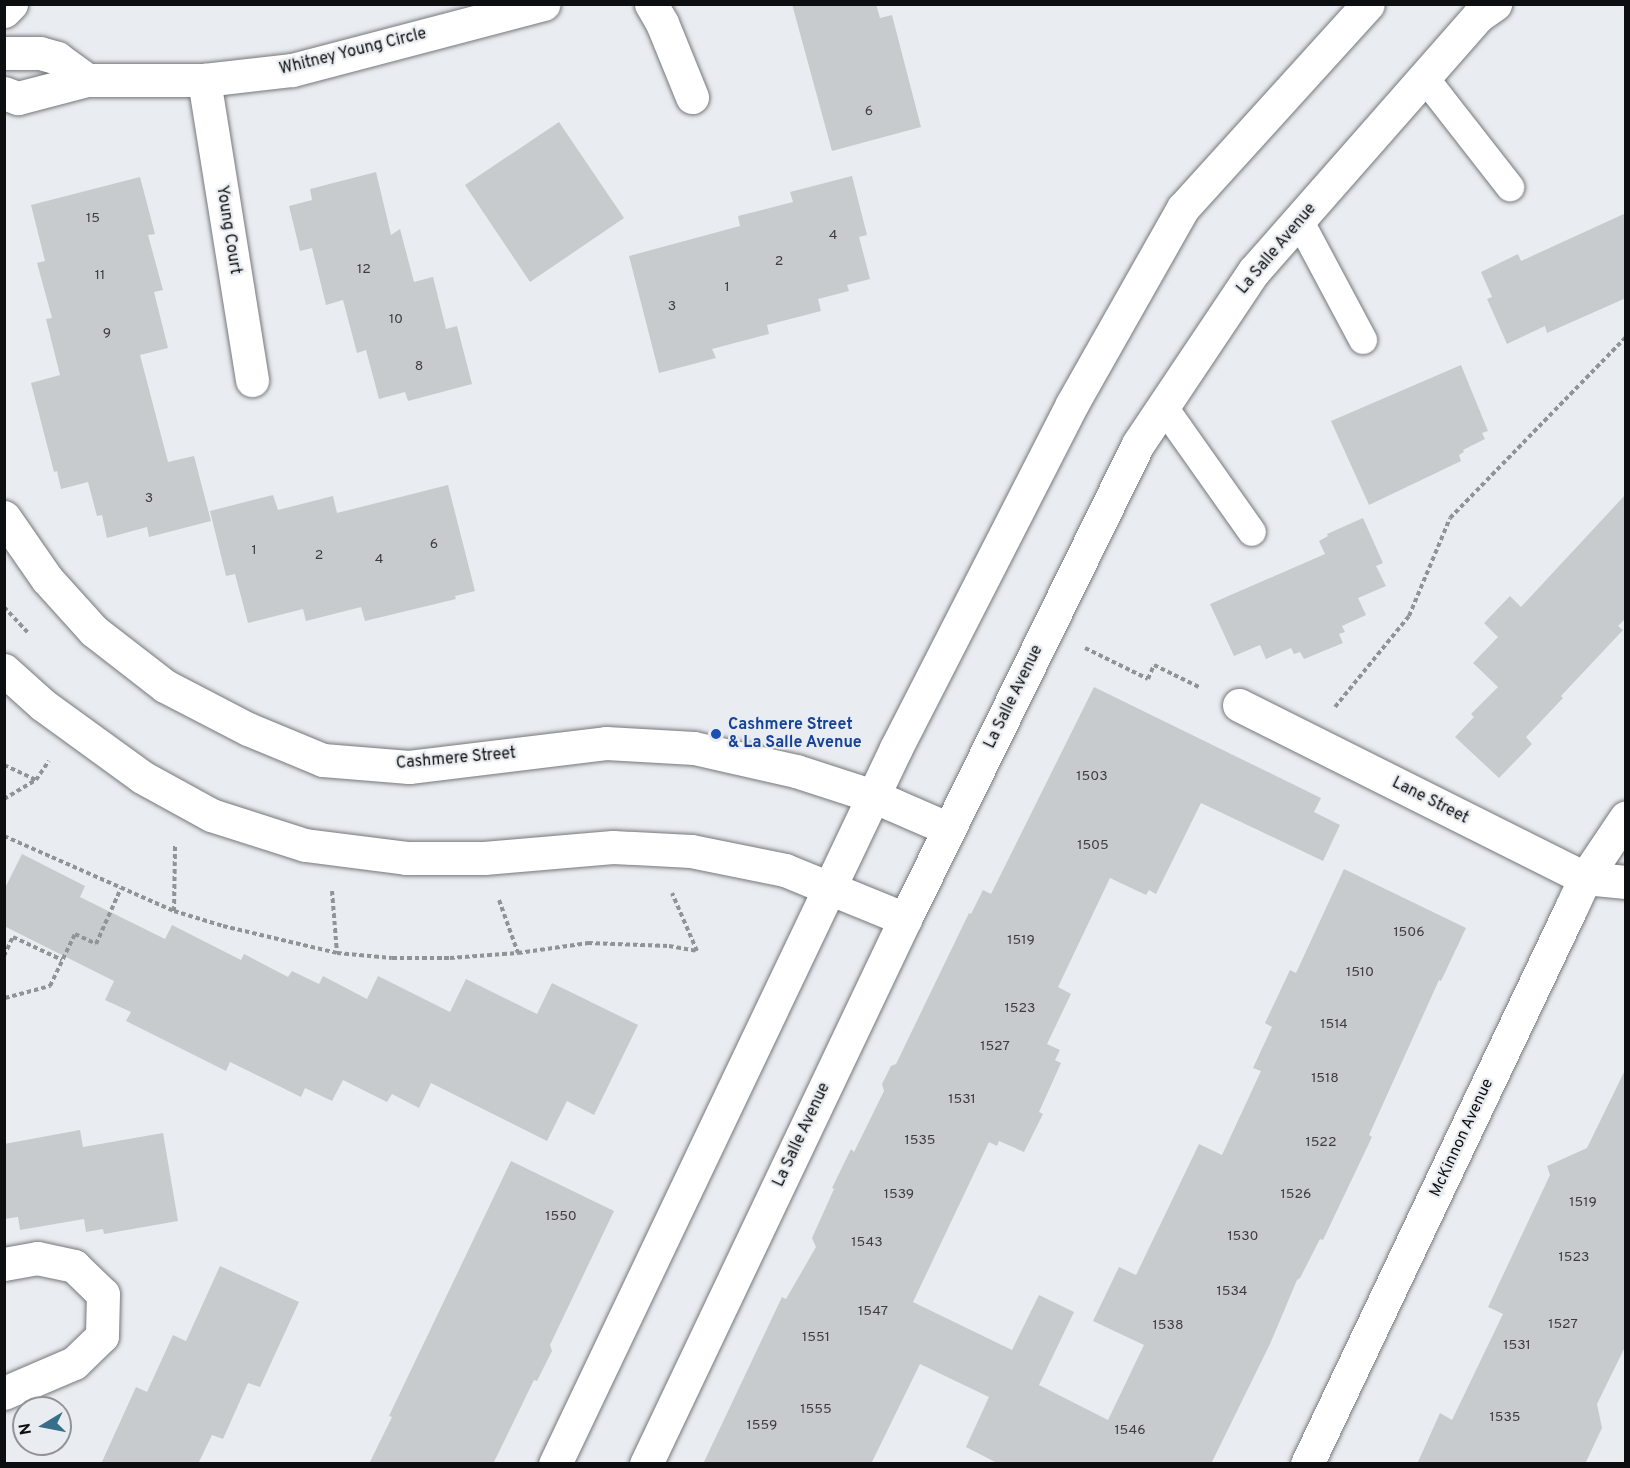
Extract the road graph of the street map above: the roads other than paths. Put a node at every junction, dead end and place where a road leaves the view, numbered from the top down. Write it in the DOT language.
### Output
graph roads {
  1 [pos="11,4"];
  2 [pos="543,4"];
  3 [pos="651,4"];
  4 [pos="1368,4"];
  5 [pos="1495,4"];
  6 [pos="4,11"];
  7 [pos="4,53"];
  8 [pos="1424,77"];
  9 [pos="87,80"];
  10 [pos="204,80"];
  11 [pos="4,93"];
  12 [pos="693,98"];
  13 [pos="1510,187"];
  14 [pos="1299,220"];
  15 [pos="1363,340"];
  16 [pos="252,380"];
  17 [pos="1163,406"];
  18 [pos="4,517"];
  19 [pos="1252,532"];
  20 [pos="4,670"];
  21 [pos="1239,705"];
  22 [pos="873,796"];
  23 [pos="1626,817"];
  24 [pos="949,829"];
  25 [pos="1586,878"];
  26 [pos="1626,882"];
  27 [pos="830,886"];
  28 [pos="905,919"];
  29 [pos="4,1264"];
  30 [pos="4,1393"];
  31 [pos="555,1464"];
  32 [pos="646,1464"];
  33 [pos="1307,1464"];
  1 -- 6 [label="street"];
  2 -- 10 [label="street, Whitney Young Circle"];
  3 -- 12 [label="street"];
  4 -- 22 [label="street"];
  5 -- 8 [label="street, La Salle Avenue"];
  7 -- 9 [label="street"];
  8 -- 13 [label="lane"];
  8 -- 14 [label="street, La Salle Avenue"];
  9 -- 10 [label="street, Whitney Young Circle"];
  9 -- 11 [label="street, Whitney Young Circle"];
  10 -- 16 [label="street, Young Court"];
  14 -- 15 [label="lane"];
  14 -- 17 [label="street, La Salle Avenue"];
  17 -- 19 [label="lane"];
  17 -- 24 [label="street, La Salle Avenue"];
  18 -- 22 [label="street, Cashmere Street"];
  20 -- 27 [label="street"];
  21 -- 25 [label="street, Lane Street"];
  22 -- 24 [label="street, Cashmere Street"];
  22 -- 27 [label="street"];
  23 -- 25 [label="street, McKinnon Avenue"];
  24 -- 28 [label="street, La Salle Avenue"];
  25 -- 26 [label="street, Lane Street"];
  25 -- 33 [label="street, McKinnon Avenue"];
  27 -- 28 [label="street"];
  27 -- 31 [label="street"];
  28 -- 32 [label="street, La Salle Avenue"];
  29 -- 30 [label="street"];
}
